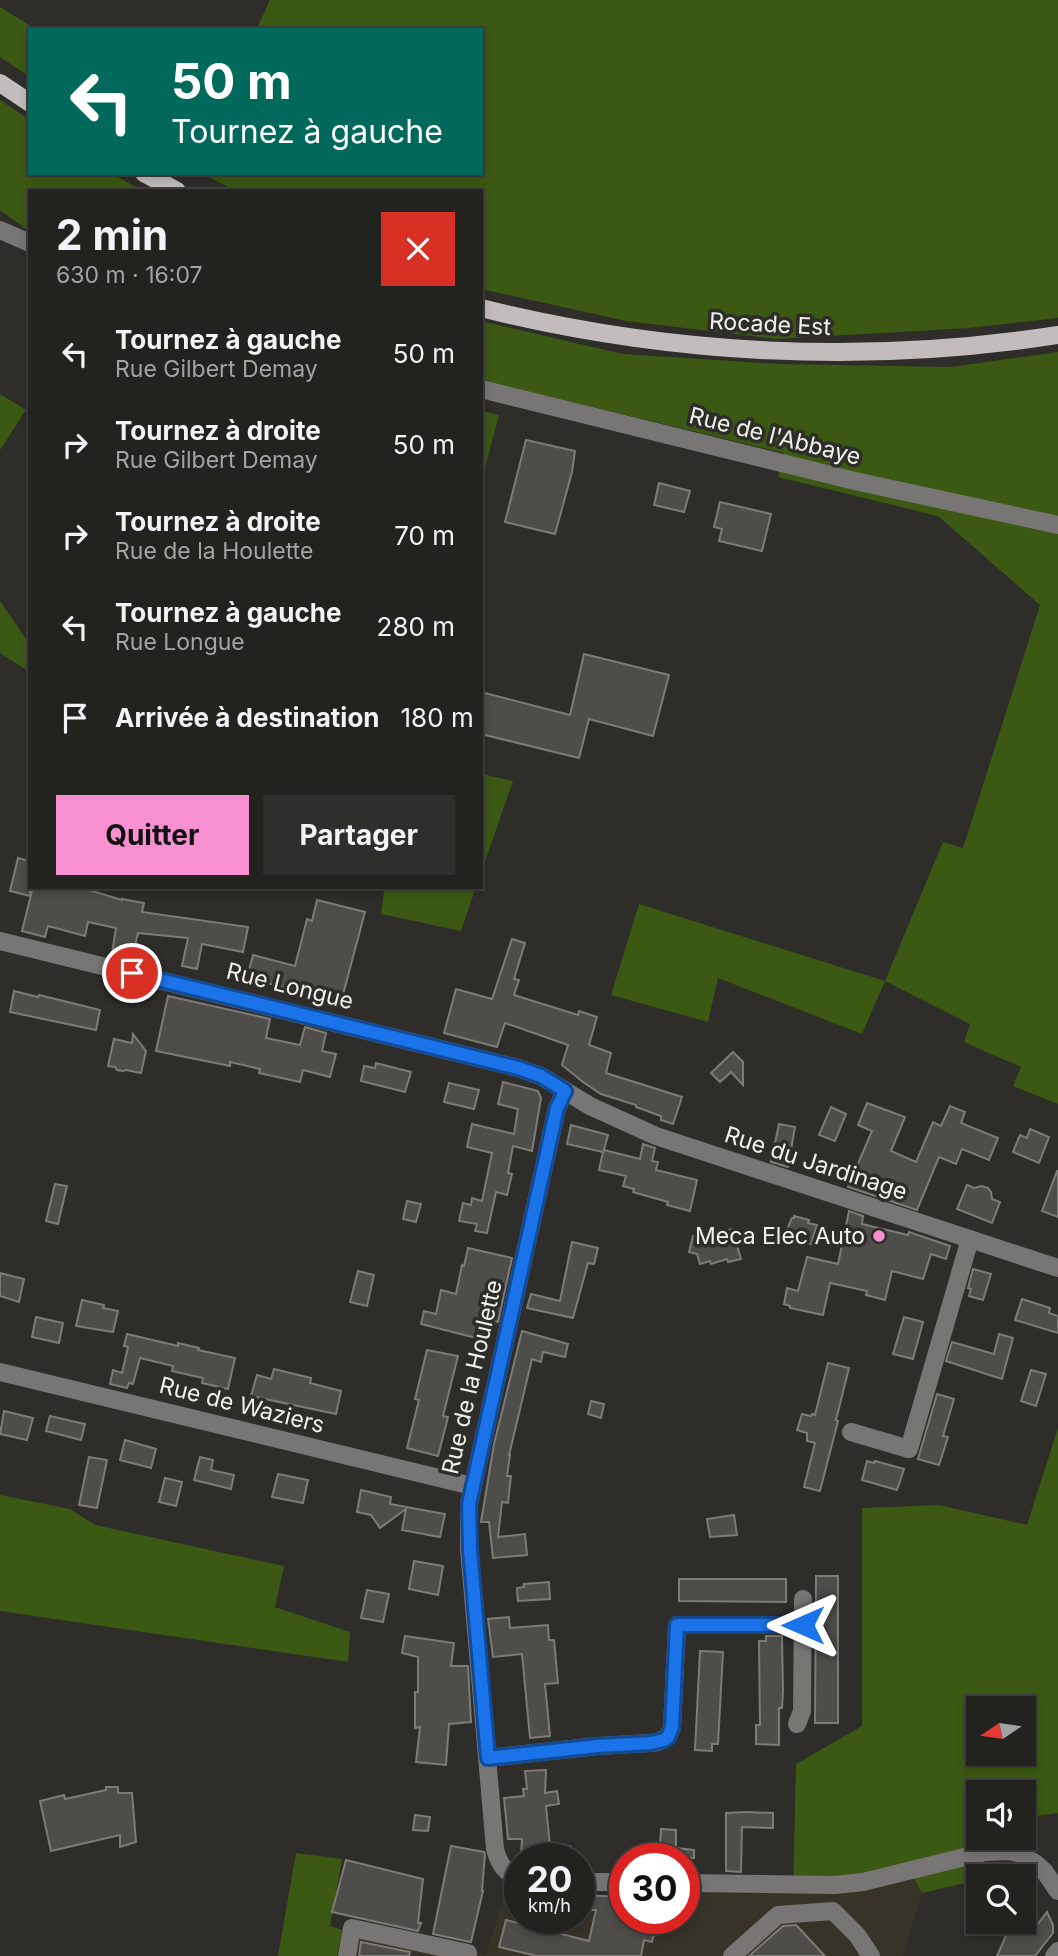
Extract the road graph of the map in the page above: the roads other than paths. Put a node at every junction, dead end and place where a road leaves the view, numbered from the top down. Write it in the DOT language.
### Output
graph roads {
  1 [pos="0,83"];
  2 [pos="28,102"];
  3 [pos="148,175"];
  4 [pos="173,189"];
  5 [pos="0,230"];
  6 [pos="28,242"];
  7 [pos="483,307"];
  8 [pos="1058,335"];
  9 [pos="483,389"];
  10 [pos="1058,525"];
  11 [pos="0,941"];
  12 [pos="565,1091"];
  13 [pos="970,1239"];
  14 [pos="1058,1269"];
  15 [pos="0,1372"];
  16 [pos="851,1432"];
  17 [pos="472,1486"];
  18 [pos="803,1599"];
  19 [pos="803,1625"];
  20 [pos="797,1724"];
  21 [pos="488,1758"];
  22 [pos="504,1869"];
  23 [pos="700,1883"];
  24 [pos="1058,1891"];
  25 [pos="1058,1951"];
  26 [pos="468,1953"];
  27 [pos="347,1956"];
  28 [pos="732,1956"];
  29 [pos="871,1956"];
  30 [pos="1054,1956"];
  1 -- 2 [label="main road"];
  3 -- 4 [label="main road"];
  5 -- 6 [label="street"];
  7 -- 8 [label="main road, Rocade Est"];
  9 -- 10 [label="street, Rue de l'Abbaye"];
  11 -- 12 [label="street, Rue Longue"];
  12 -- 13 [label="street, Rue du Jardinage"];
  12 -- 17 [label="street, Rue de la Houlette"];
  13 -- 14 [label="street, Rue du Jardinage"];
  13 -- 16 [label="street"];
  15 -- 17 [label="street, Rue de Waziers"];
  17 -- 21 [label="street, Rue de la Houlette"];
  18 -- 19 [label="street"];
  19 -- 20 [label="street"];
  19 -- 21 [label="street"];
  21 -- 22 [label="street, Rue de la Houlette"];
  23 -- 24 [label="street"];
  25 -- 30 [label="street"];
  26 -- 27 [label="street"];
  28 -- 29 [label="street"];
}
